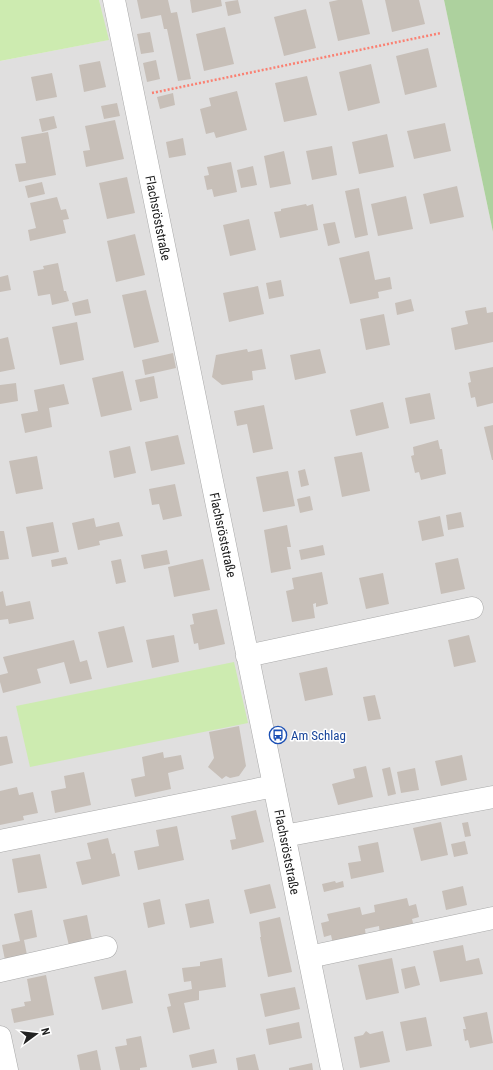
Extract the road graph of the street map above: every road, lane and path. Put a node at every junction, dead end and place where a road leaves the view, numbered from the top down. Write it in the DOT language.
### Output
graph roads {
  1 [pos="114,0"];
  2 [pos="441,33"];
  3 [pos="134,97"];
  4 [pos="472,608"];
  5 [pos="247,656"];
  6 [pos="274,786"];
  7 [pos="493,797"];
  8 [pos="284,836"];
  9 [pos="0,841"];
  10 [pos="493,918"];
  11 [pos="106,947"];
  12 [pos="309,957"];
  13 [pos="0,971"];
  14 [pos="0,1037"];
  15 [pos="7,1070"];
  16 [pos="332,1070"];
  1 -- 3 [label="street, Flachsröststraße"];
  2 -- 3 [label="path"];
  3 -- 5 [label="street, Flachsröststraße"];
  4 -- 5 [label="street"];
  5 -- 6 [label="street, Flachsröststraße"];
  6 -- 8 [label="street, Flachsröststraße"];
  6 -- 9 [label="street"];
  7 -- 8 [label="street"];
  8 -- 12 [label="street, Flachsröststraße"];
  10 -- 12 [label="street"];
  11 -- 13 [label="street"];
  12 -- 16 [label="street, Flachsröststraße"];
  14 -- 15 [label="street"];
}
